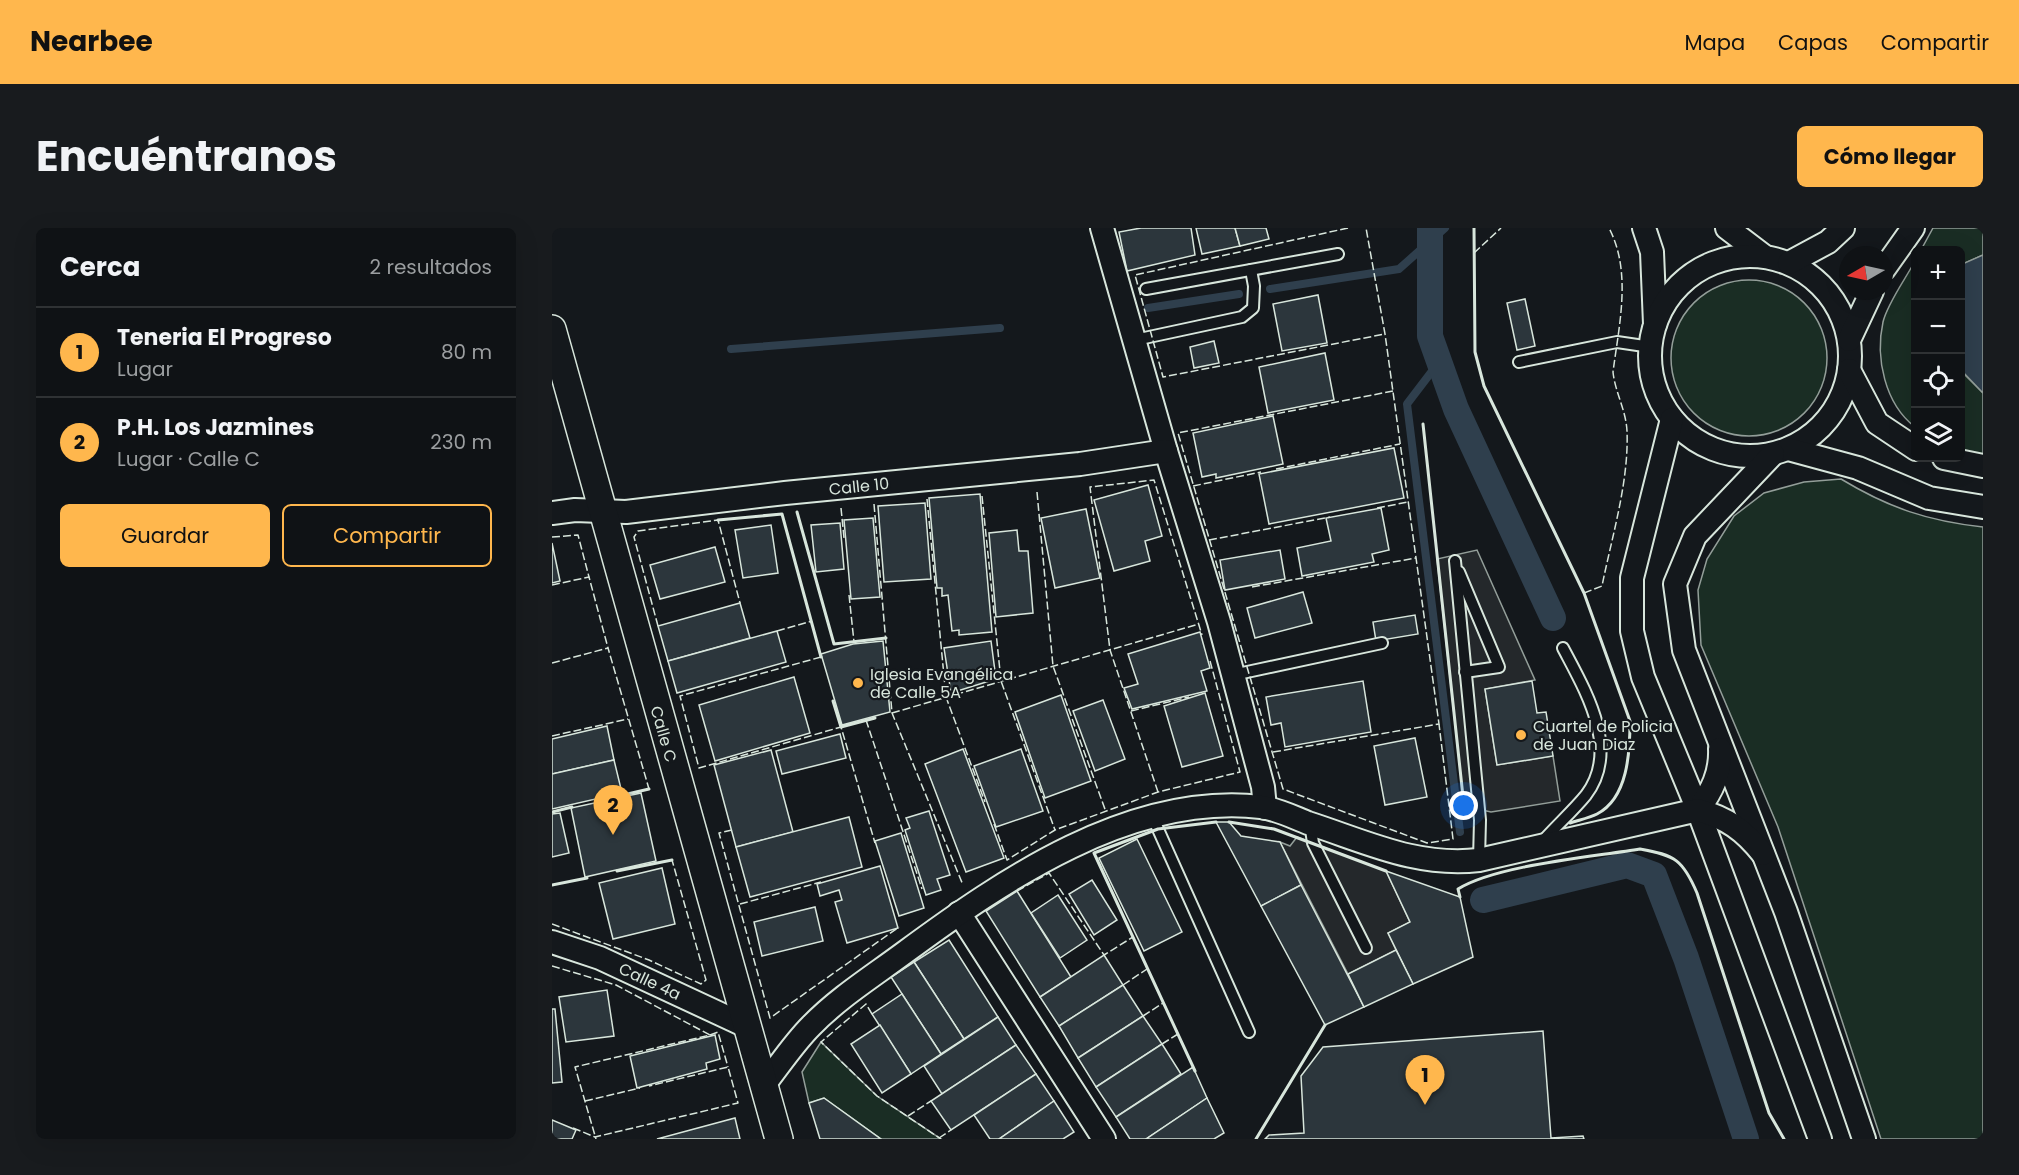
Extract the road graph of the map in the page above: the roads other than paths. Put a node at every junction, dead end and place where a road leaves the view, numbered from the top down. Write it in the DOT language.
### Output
graph roads {
  1 [pos="1102,228"];
  2 [pos="1644,228"];
  3 [pos="1727,228"];
  4 [pos="1843,228"];
  5 [pos="1913,228"];
  6 [pos="1338,254"];
  7 [pos="1764,256"];
  8 [pos="1893,256"];
  9 [pos="1789,263"];
  10 [pos="1251,270"];
  11 [pos="1146,289"];
  12 [pos="1868,300"];
  13 [pos="552,329"];
  14 [pos="1653,336"];
  15 [pos="1135,340"];
  16 [pos="1849,340"];
  17 [pos="1519,362"];
  18 [pos="1849,370"];
  19 [pos="1672,419"];
  20 [pos="1911,446"];
  21 [pos="1166,451"];
  22 [pos="1780,452"];
  23 [pos="1964,462"];
  24 [pos="1983,466"];
  25 [pos="1983,507"];
  26 [pos="602,510"];
  27 [pos="552,513"];
  28 [pos="1382,643"];
  29 [pos="1563,648"];
  30 [pos="1465,672"];
  31 [pos="1233,675"];
  32 [pos="1719,740"];
  33 [pos="1265,808"];
  34 [pos="1698,810"];
  35 [pos="1153,818"];
  36 [pos="1310,823"];
  37 [pos="1537,847"];
  38 [pos="1763,854"];
  39 [pos="1479,860"];
  40 [pos="959,913"];
  41 [pos="552,942"];
  42 [pos="1366,948"];
  43 [pos="746,1026"];
  44 [pos="1249,1032"];
  45 [pos="763,1086"];
  46 [pos="778,1139"];
  47 [pos="1104,1139"];
  48 [pos="1820,1139"];
  49 [pos="1864,1139"];
  1 -- 15 [label="street"];
  2 -- 14 [label="street"];
  3 -- 7 [label="street"];
  4 -- 9 [label="street"];
  5 -- 8 [label="street"];
  6 -- 10 [label="lane"];
  7 -- 9 [label="street"];
  7 -- 14 [label="street"];
  9 -- 16 [label="street"];
  10 -- 11 [label="lane"];
  10 -- 15 [label="lane"];
  12 -- 16 [label="street"];
  13 -- 26 [label="street, Calle C"];
  14 -- 17 [label="lane"];
  14 -- 19 [label="street"];
  15 -- 21 [label="street"];
  16 -- 18 [label="street"];
  18 -- 20 [label="street"];
  18 -- 22 [label="street"];
  19 -- 22 [label="street"];
  19 -- 34 [label="street"];
  21 -- 26 [label="street, Calle 10"];
  21 -- 31 [label="street"];
  22 -- 25 [label="street"];
  22 -- 32 [label="street"];
  23 -- 24 [label="street"];
  26 -- 27 [label="street, Calle 10"];
  26 -- 43 [label="street, Calle C"];
  28 -- 31 [label="lane"];
  29 -- 37 [label="lane"];
  30 -- 30 [label="lane"];
  30 -- 39 [label="lane"];
  31 -- 33 [label="street"];
  32 -- 34 [label="street"];
  32 -- 38 [label="street"];
  33 -- 35 [label="street"];
  33 -- 36 [label="street"];
  34 -- 37 [label="street"];
  34 -- 38 [label="street"];
  34 -- 48 [label="street"];
  35 -- 40 [label="street"];
  35 -- 44 [label="lane"];
  36 -- 39 [label="street"];
  36 -- 42 [label="lane"];
  37 -- 39 [label="street"];
  38 -- 49 [label="street"];
  40 -- 45 [label="street"];
  40 -- 47 [label="street"];
  41 -- 43 [label="street, Calle 4a"];
  43 -- 45 [label="street, Calle C"];
  45 -- 46 [label="street, Calle C"];
}
